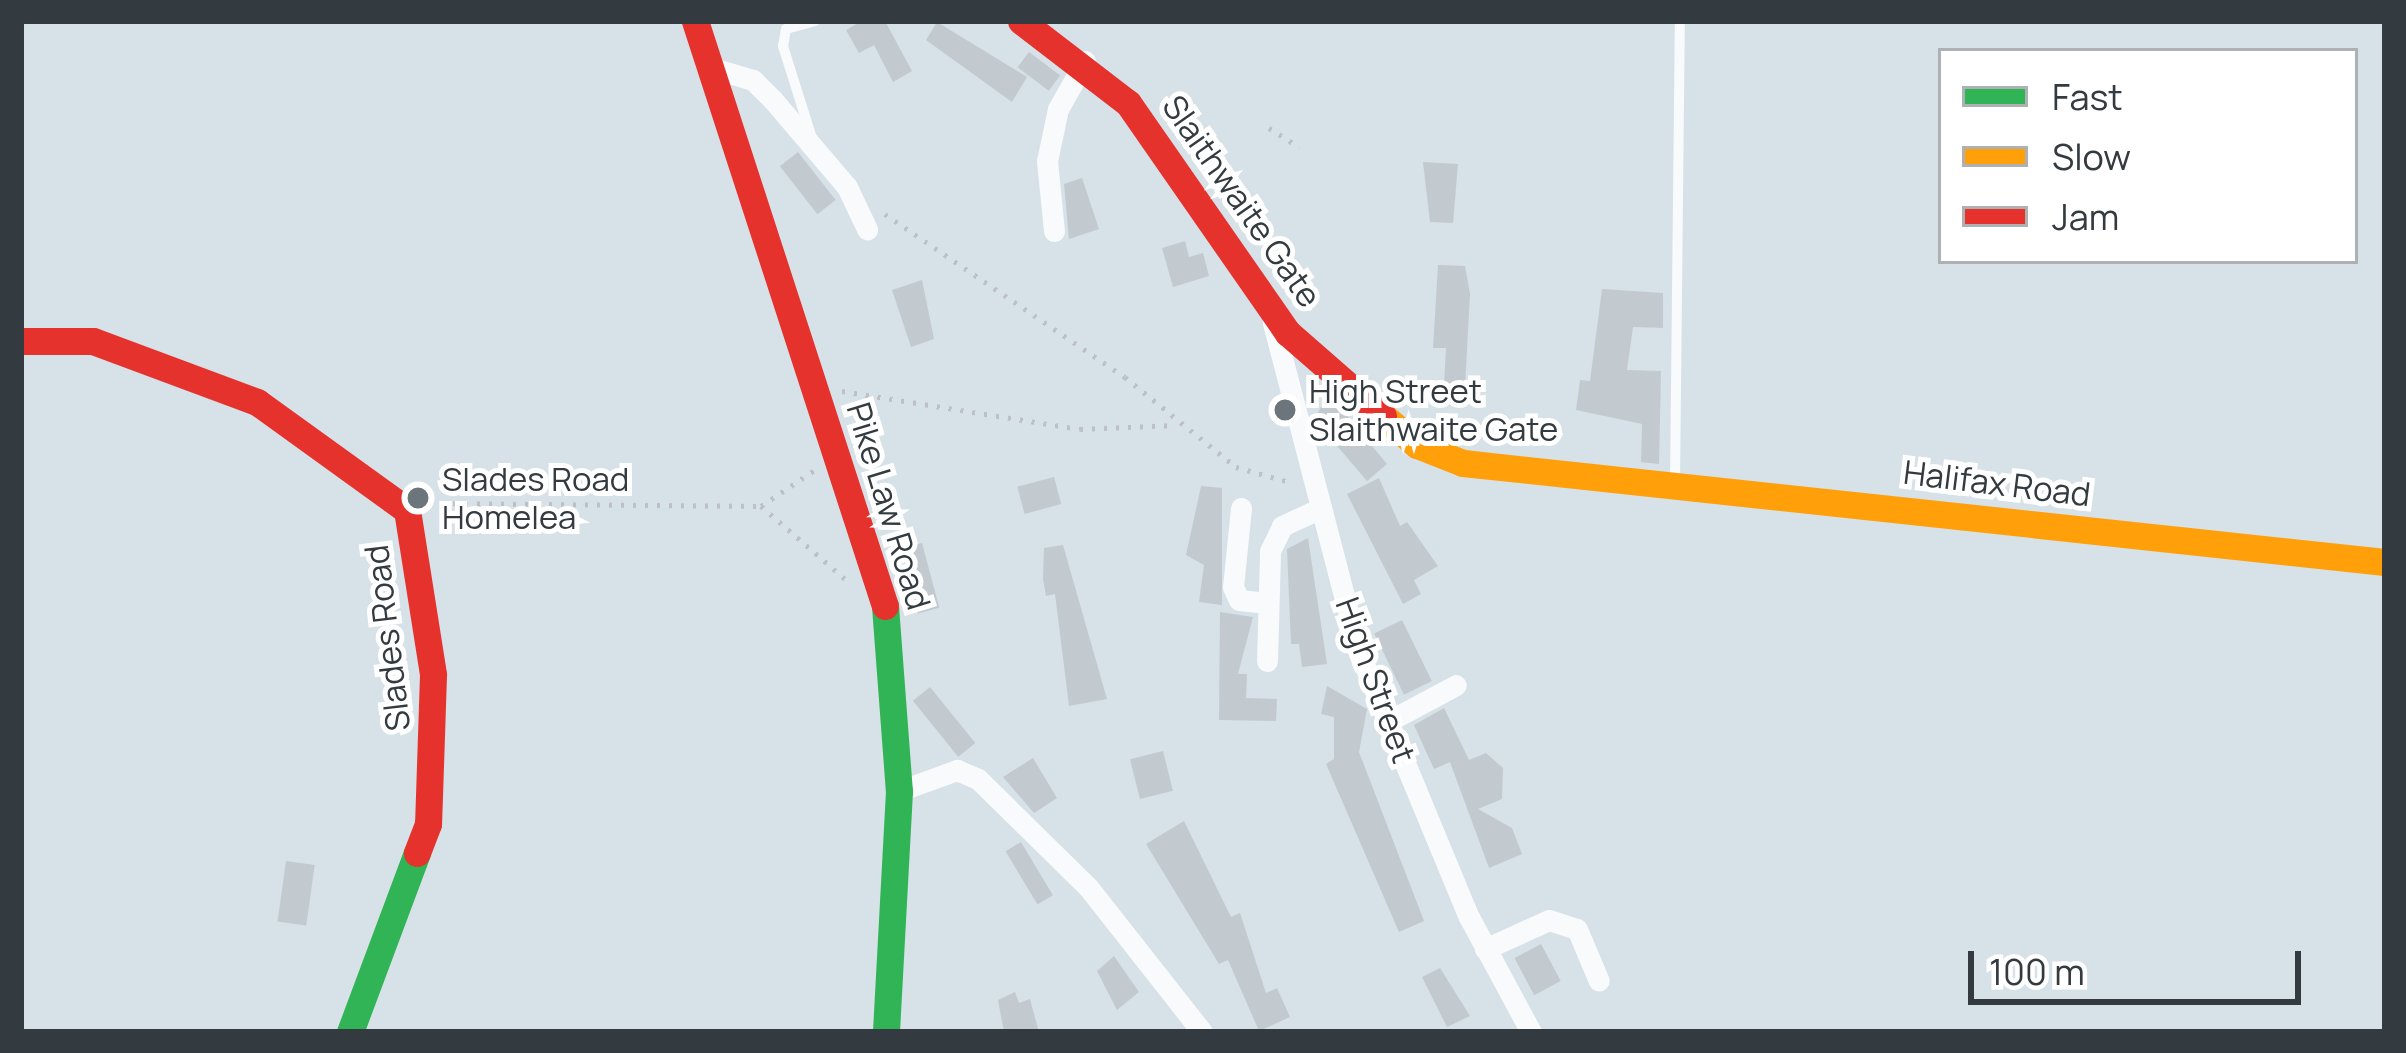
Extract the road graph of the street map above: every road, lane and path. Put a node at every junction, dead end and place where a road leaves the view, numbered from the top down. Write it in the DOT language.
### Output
graph roads {
  1 [pos="695,21"];
  2 [pos="815,21"];
  3 [pos="1021,21"];
  4 [pos="1681,21"];
  5 [pos="1085,61"];
  6 [pos="709,68"];
  7 [pos="1269,128"];
  8 [pos="1299,147"];
  9 [pos="816,148"];
  10 [pos="875,220"];
  11 [pos="1054,231"];
  12 [pos="1270,311"];
  13 [pos="21,341"];
  14 [pos="814,387"];
  15 [pos="1175,425"];
  16 [pos="837,454"];
  17 [pos="1601,478"];
  18 [pos="1675,487"];
  19 [pos="1319,499"];
  20 [pos="761,506"];
  21 [pos="1241,508"];
  22 [pos="407,510"];
  23 [pos="2385,562"];
  24 [pos="856,589"];
  25 [pos="1268,603"];
  26 [pos="1267,662"];
  27 [pos="1456,685"];
  28 [pos="1387,722"];
  29 [pos="899,791"];
  30 [pos="1485,949"];
  31 [pos="1599,981"];
  32 [pos="350,1032"];
  33 [pos="886,1032"];
  34 [pos="1202,1032"];
  35 [pos="1531,1032"];
  1 -- 6 [label="street, Pike Law Road"];
  2 -- 9 [label="lane"];
  3 -- 5 [label="street, Slaithwaite Gate"];
  4 -- 18 [label="lane"];
  5 -- 11 [label="street"];
  5 -- 12 [label="street, Slaithwaite Gate"];
  6 -- 9 [label="street"];
  6 -- 14 [label="street, Pike Law Road"];
  7 -- 8 [label="path"];
  9 -- 10 [label="street"];
  10 -- 15 [label="path"];
  12 -- 17 [label="street, Slaithwaite Gate"];
  12 -- 19 [label="street, High Street"];
  13 -- 22 [label="street, Slades Road"];
  14 -- 15 [label="path"];
  14 -- 16 [label="street, Pike Law Road"];
  15 -- 19 [label="path"];
  16 -- 20 [label="path"];
  16 -- 29 [label="street, Pike Law Road"];
  17 -- 18 [label="street, Halifax Road"];
  18 -- 23 [label="street, Halifax Road"];
  19 -- 25 [label="street"];
  19 -- 28 [label="street, High Street"];
  20 -- 22 [label="path"];
  20 -- 24 [label="path"];
  21 -- 25 [label="street"];
  22 -- 32 [label="street, Slades Road"];
  25 -- 26 [label="street"];
  27 -- 28 [label="street"];
  28 -- 30 [label="street, High Street"];
  29 -- 33 [label="street, Pike Law Road"];
  29 -- 34 [label="street"];
  30 -- 31 [label="street"];
  30 -- 35 [label="street, High Street"];
}
